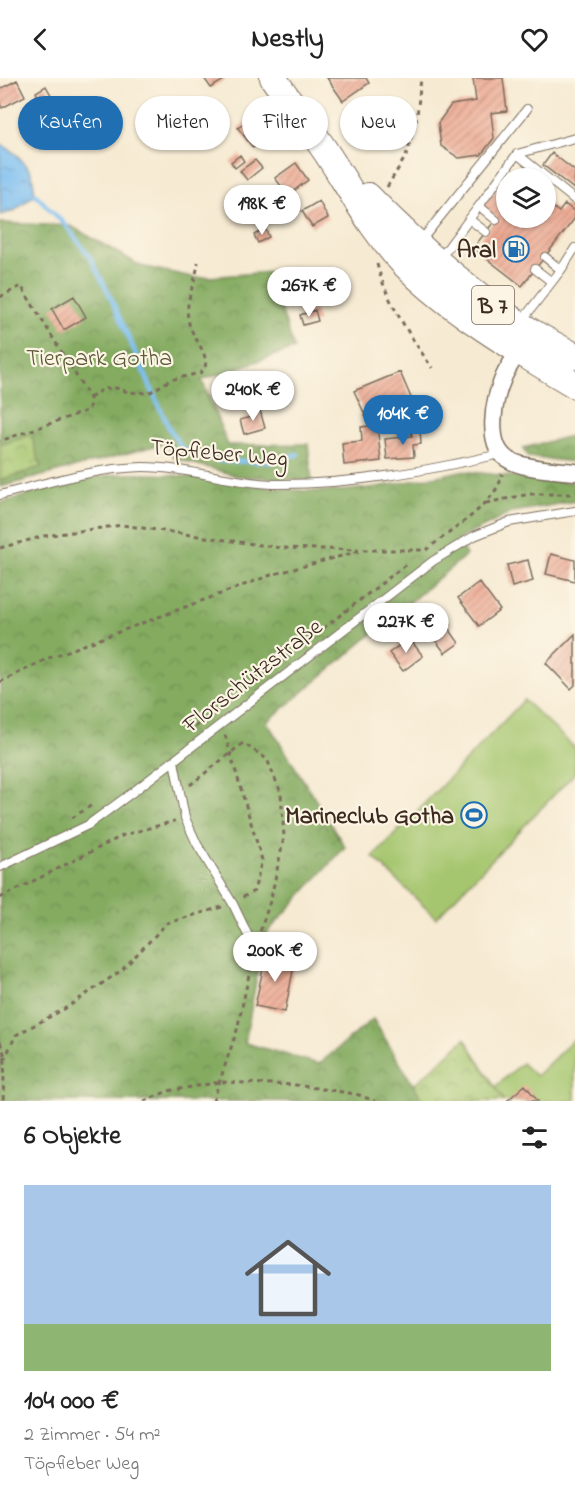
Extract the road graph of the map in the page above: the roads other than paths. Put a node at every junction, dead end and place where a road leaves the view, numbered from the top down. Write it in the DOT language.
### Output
graph roads {
  1 [pos="273,78"];
  2 [pos="527,109"];
  3 [pos="575,138"];
  4 [pos="517,154"];
  5 [pos="575,200"];
  6 [pos="479,206"];
  7 [pos="374,208"];
  8 [pos="469,219"];
  9 [pos="496,219"];
  10 [pos="486,232"];
  11 [pos="417,245"];
  12 [pos="575,248"];
  13 [pos="545,257"];
  14 [pos="437,261"];
  15 [pos="535,269"];
  16 [pos="561,270"];
  17 [pos="552,282"];
  18 [pos="519,324"];
  19 [pos="518,351"];
  20 [pos="575,356"];
  21 [pos="575,385"];
  22 [pos="500,454"];
  23 [pos="575,472"];
  24 [pos="0,495"];
  25 [pos="575,511"];
  26 [pos="174,761"];
  27 [pos="0,867"];
  28 [pos="255,950"];
  1 -- 7 [label="main road, B 7"];
  2 -- 11 [label="lane"];
  3 -- 4 [label="lane"];
  4 -- 5 [label="lane"];
  4 -- 6 [label="lane"];
  6 -- 8 [label="lane"];
  6 -- 9 [label="lane"];
  7 -- 11 [label="main road, B 7"];
  7 -- 19 [label="main road, B 7"];
  8 -- 10 [label="lane"];
  8 -- 14 [label="lane"];
  11 -- 14 [label="main road, B 7"];
  12 -- 16 [label="lane"];
  13 -- 16 [label="lane"];
  14 -- 18 [label="main road, B 7"];
  15 -- 17 [label="lane"];
  16 -- 17 [label="lane"];
  17 -- 18 [label="lane"];
  18 -- 20 [label="main road, B 7"];
  19 -- 21 [label="main road, B 7"];
  19 -- 22 [label="street"];
  22 -- 23 [label="street"];
  22 -- 24 [label="lane, Töpfleber Weg"];
  25 -- 26 [label="lane, Florschützstraße"];
  26 -- 27 [label="lane, Florschützstraße"];
  26 -- 28 [label="lane, Florschützstraße"];
}
